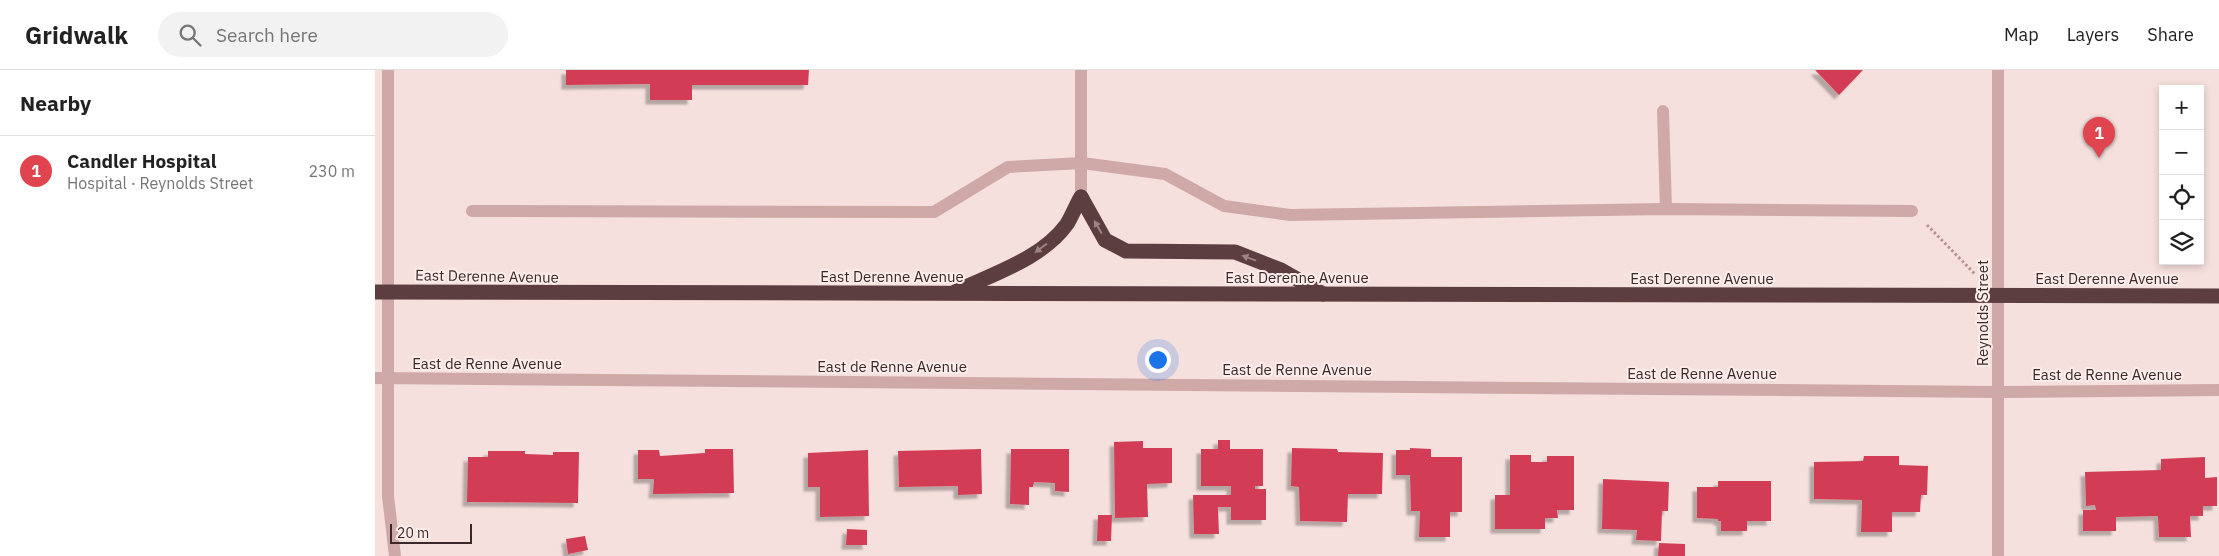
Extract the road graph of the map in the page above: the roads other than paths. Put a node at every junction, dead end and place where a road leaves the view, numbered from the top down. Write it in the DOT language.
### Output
graph roads {
  1 [pos="388,70"];
  2 [pos="1081,70"];
  3 [pos="1998,70"];
  4 [pos="1663,111"];
  5 [pos="1082,163"];
  6 [pos="1081,197"];
  7 [pos="1666,209"];
  8 [pos="472,211"];
  9 [pos="1912,211"];
  10 [pos="382,292"];
  11 [pos="952,294"];
  12 [pos="1324,295"];
  13 [pos="1997,296"];
  14 [pos="2219,296"];
  15 [pos="375,378"];
  16 [pos="389,378"];
  17 [pos="2219,390"];
  18 [pos="1998,392"];
  19 [pos="395,556"];
  20 [pos="1998,556"];
  1 -- 10 [label="street"];
  2 -- 5 [label="street"];
  3 -- 13 [label="street, Reynolds Street"];
  4 -- 7 [label="street"];
  5 -- 6 [label="street"];
  5 -- 7 [label="street"];
  5 -- 8 [label="street"];
  6 -- 11 [label="highway, one-way"];
  12 -- 6 [label="highway, one-way"];
  7 -- 9 [label="street"];
  10 -- 11 [label="highway, East Derenne Avenue"];
  10 -- 16 [label="street"];
  11 -- 12 [label="highway, East Derenne Avenue"];
  12 -- 13 [label="highway, East Derenne Avenue"];
  13 -- 14 [label="highway, East Derenne Avenue"];
  13 -- 18 [label="street, Reynolds Street"];
  15 -- 16 [label="street, East de Renne Avenue"];
  16 -- 18 [label="street, East de Renne Avenue"];
  16 -- 19 [label="street"];
  17 -- 18 [label="street, East de Renne Avenue"];
  18 -- 20 [label="street, Reynolds Street"];
}
